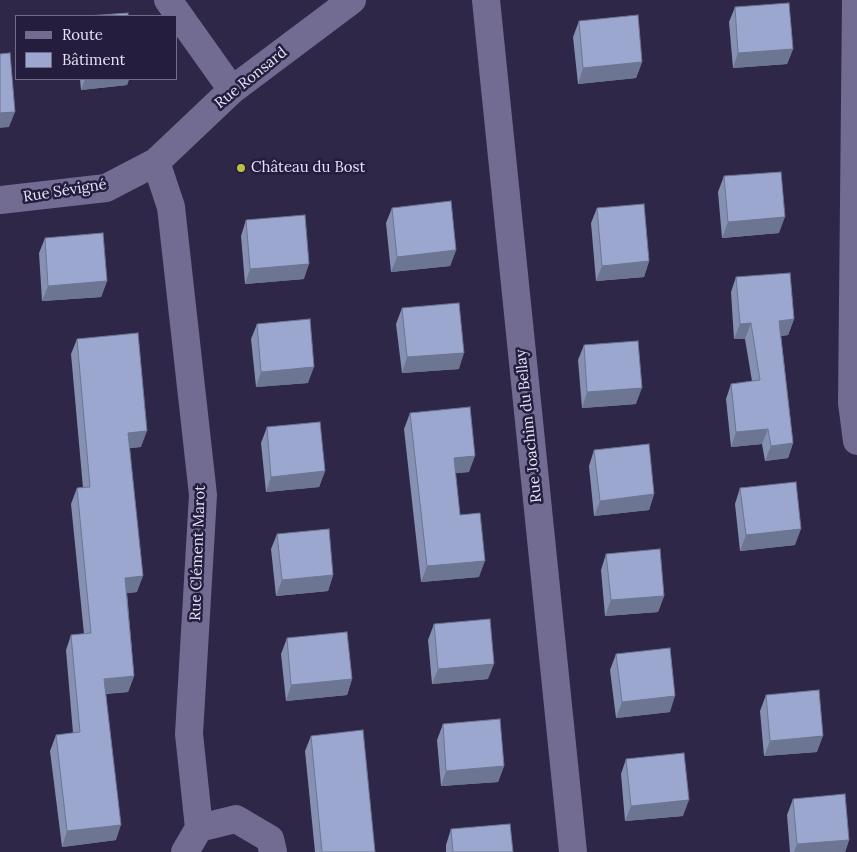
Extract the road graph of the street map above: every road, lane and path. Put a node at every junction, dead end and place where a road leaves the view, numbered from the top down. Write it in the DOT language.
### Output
graph roads {
  1 [pos="168,0"];
  2 [pos="352,0"];
  3 [pos="486,0"];
  4 [pos="856,0"];
  5 [pos="232,90"];
  6 [pos="156,162"];
  7 [pos="0,200"];
  8 [pos="857,441"];
  9 [pos="199,828"];
  10 [pos="184,852"];
  11 [pos="273,852"];
  12 [pos="573,852"];
  1 -- 5 [label="street"];
  2 -- 5 [label="street, Rue Ronsard"];
  3 -- 12 [label="street, Rue Joachim du Bellay"];
  4 -- 8 [label="street"];
  5 -- 6 [label="street, Rue Ronsard"];
  6 -- 7 [label="street, Rue Sévigné"];
  6 -- 9 [label="street, Rue Clément Marot"];
  9 -- 10 [label="street"];
  9 -- 11 [label="street"];
}
